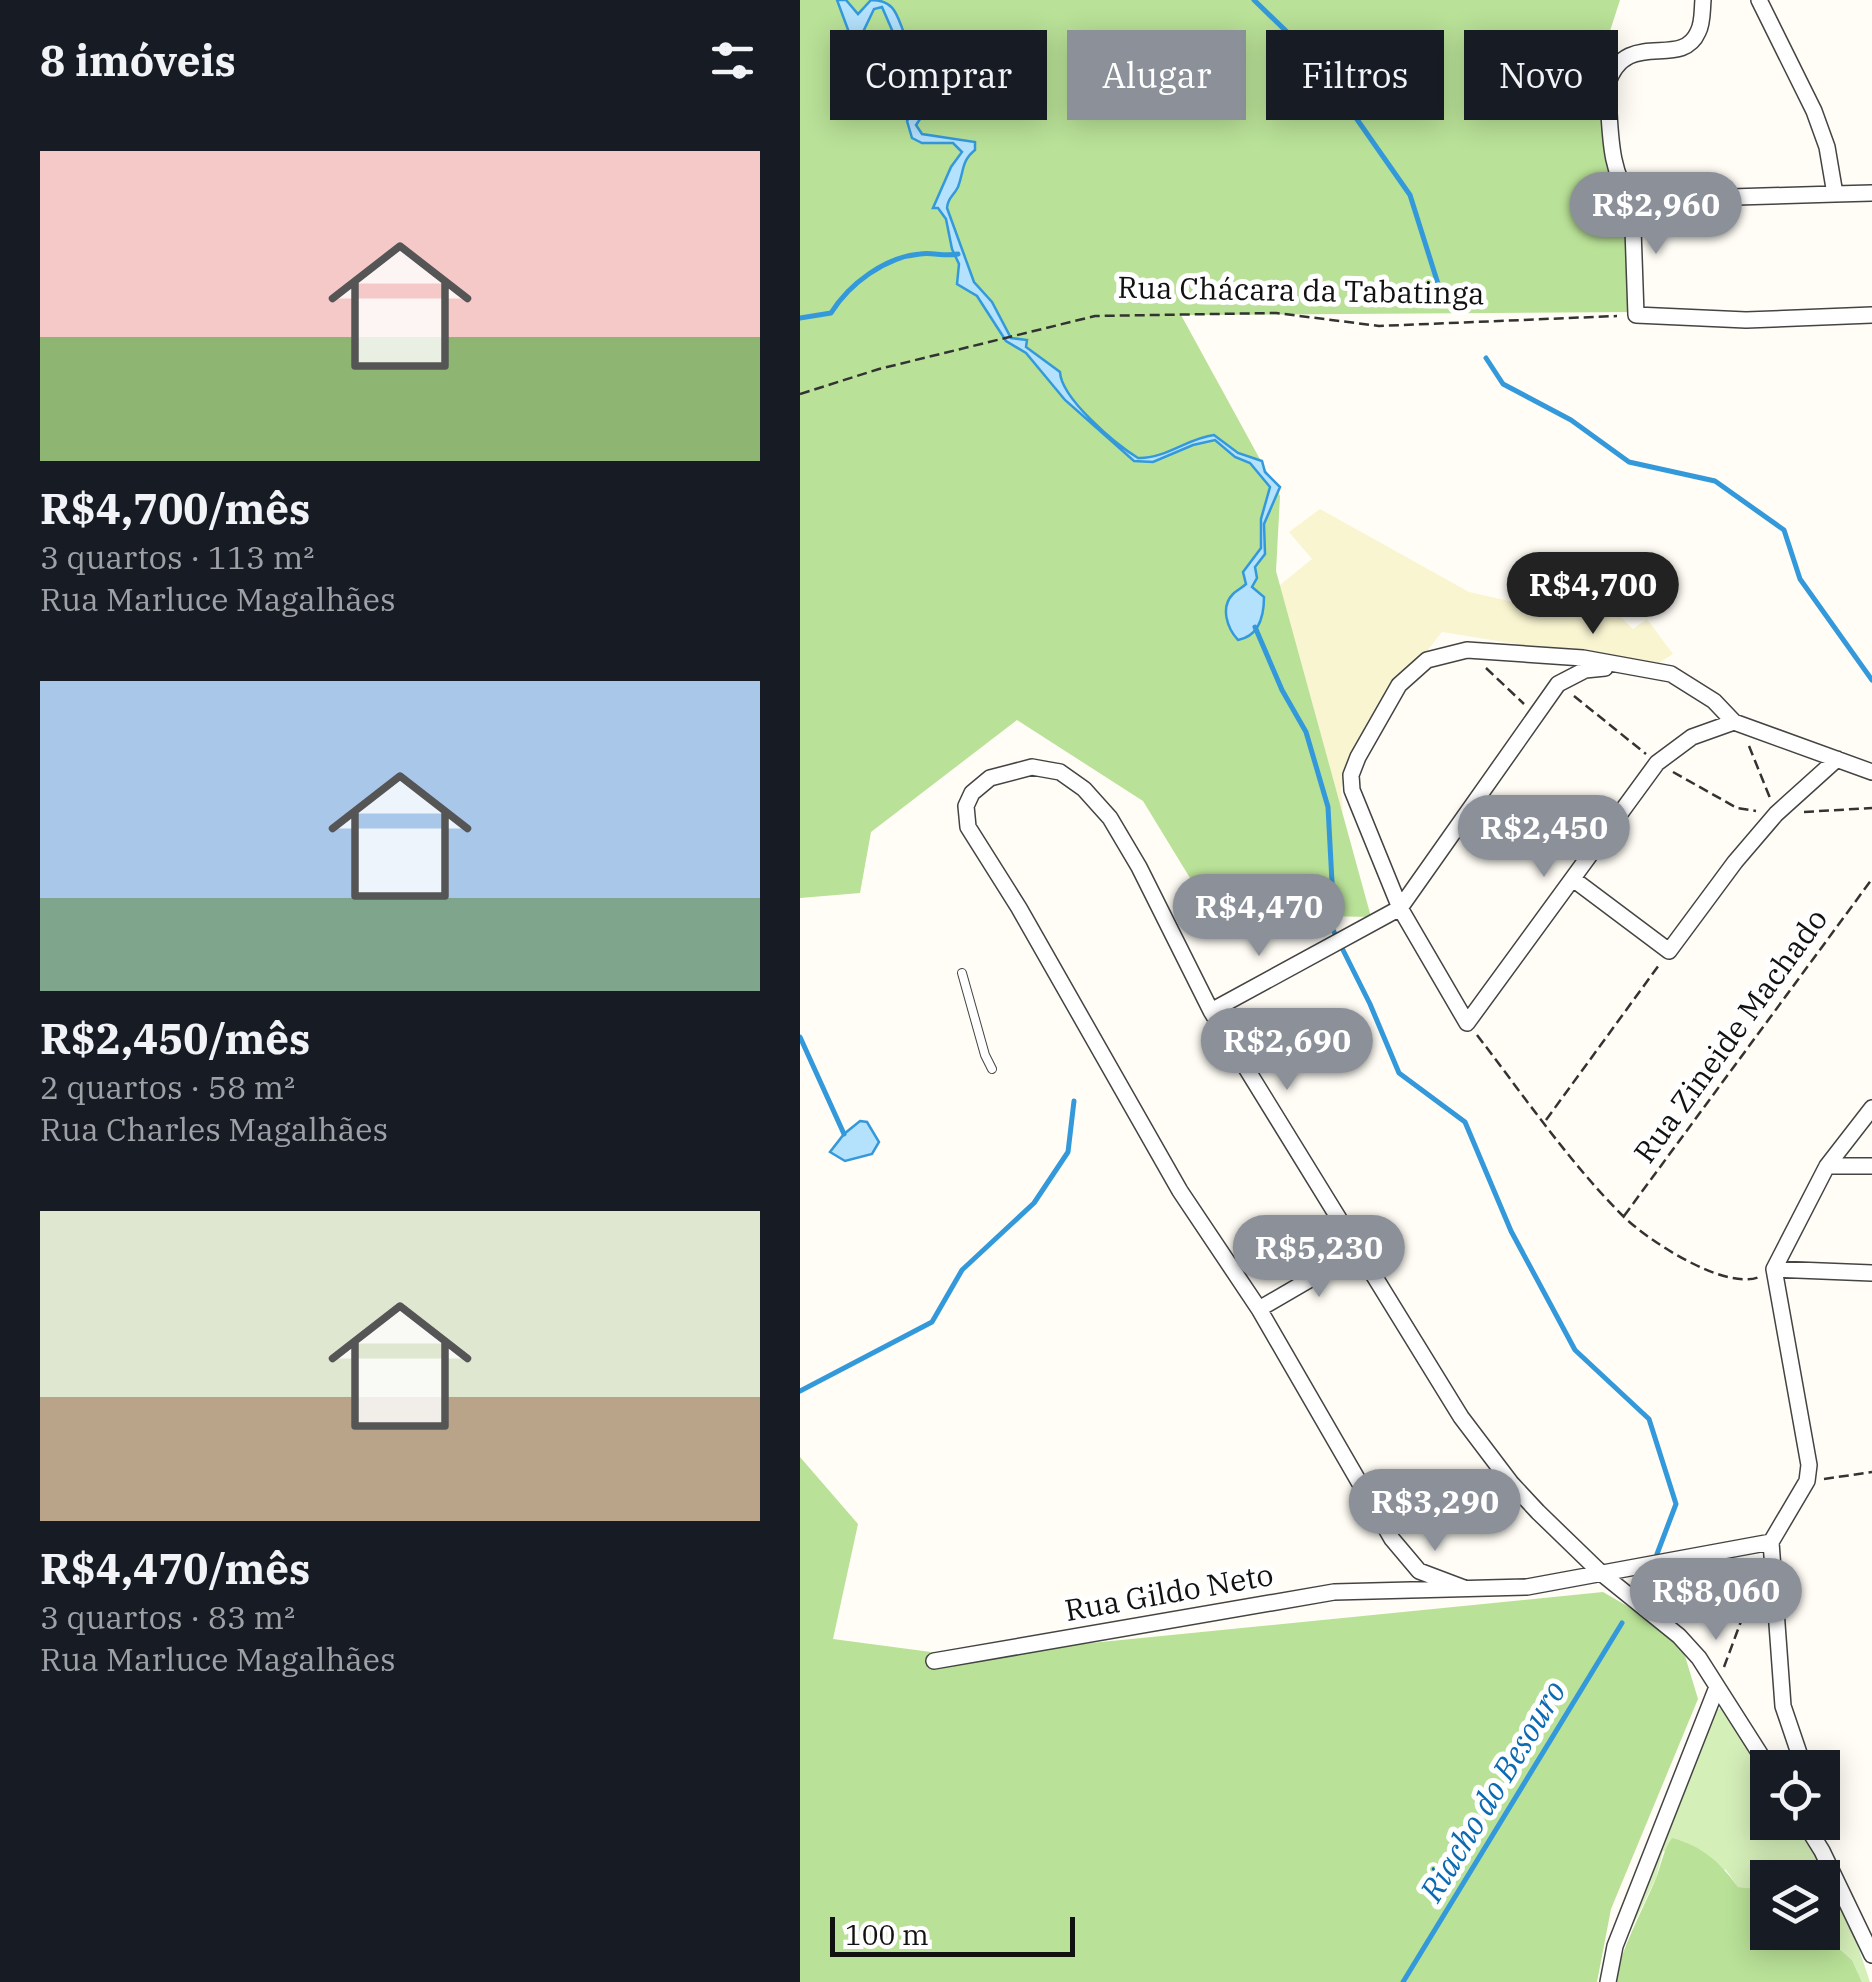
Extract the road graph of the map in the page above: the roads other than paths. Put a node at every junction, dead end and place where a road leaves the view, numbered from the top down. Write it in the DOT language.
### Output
graph roads {
  1 [pos="1702,0"];
  2 [pos="1759,0"];
  3 [pos="1872,193"];
  4 [pos="1835,194"];
  5 [pos="1632,200"];
  6 [pos="1872,315"];
  7 [pos="1624,666"];
  8 [pos="1734,722"];
  9 [pos="1837,759"];
  10 [pos="1872,772"];
  11 [pos="1573,878"];
  12 [pos="1400,908"];
  13 [pos="962,973"];
  14 [pos="1211,1011"];
  15 [pos="992,1069"];
  16 [pos="1872,1108"];
  17 [pos="1827,1166"];
  18 [pos="1872,1166"];
  19 [pos="1357,1252"];
  20 [pos="1774,1269"];
  21 [pos="1872,1274"];
  22 [pos="1259,1309"];
  23 [pos="1771,1542"];
  24 [pos="1601,1573"];
  25 [pos="1464,1588"];
  26 [pos="934,1662"];
  27 [pos="1717,1686"];
  28 [pos="1758,1750"];
  29 [pos="1798,1750"];
  30 [pos="1815,1840"];
  31 [pos="1820,1840"];
  32 [pos="1822,1851"];
  33 [pos="1872,1954"];
  34 [pos="1608,1982"];
  1 -- 5 [label="street"];
  2 -- 4 [label="street"];
  3 -- 4 [label="street"];
  4 -- 5 [label="street"];
  5 -- 6 [label="street"];
  7 -- 8 [label="street"];
  7 -- 12 [label="street"];
  7 -- 12 [label="street"];
  8 -- 9 [label="street"];
  8 -- 11 [label="street"];
  9 -- 10 [label="street"];
  9 -- 11 [label="street"];
  11 -- 12 [label="street"];
  12 -- 14 [label="street"];
  13 -- 15 [label="lane"];
  14 -- 19 [label="street"];
  14 -- 22 [label="street"];
  16 -- 17 [label="street"];
  17 -- 18 [label="street"];
  17 -- 20 [label="street"];
  19 -- 22 [label="street"];
  19 -- 24 [label="street"];
  20 -- 21 [label="street"];
  20 -- 23 [label="street"];
  22 -- 25 [label="street"];
  23 -- 24 [label="street, Rua Gildo Neto"];
  23 -- 29 [label="street"];
  24 -- 25 [label="street, Rua Gildo Neto"];
  24 -- 27 [label="street"];
  25 -- 26 [label="street, Rua Gildo Neto"];
  27 -- 28 [label="street"];
  27 -- 34 [label="street"];
  30 -- 32 [label="street"];
  31 -- 32 [label="street"];
  32 -- 33 [label="street"];
}
